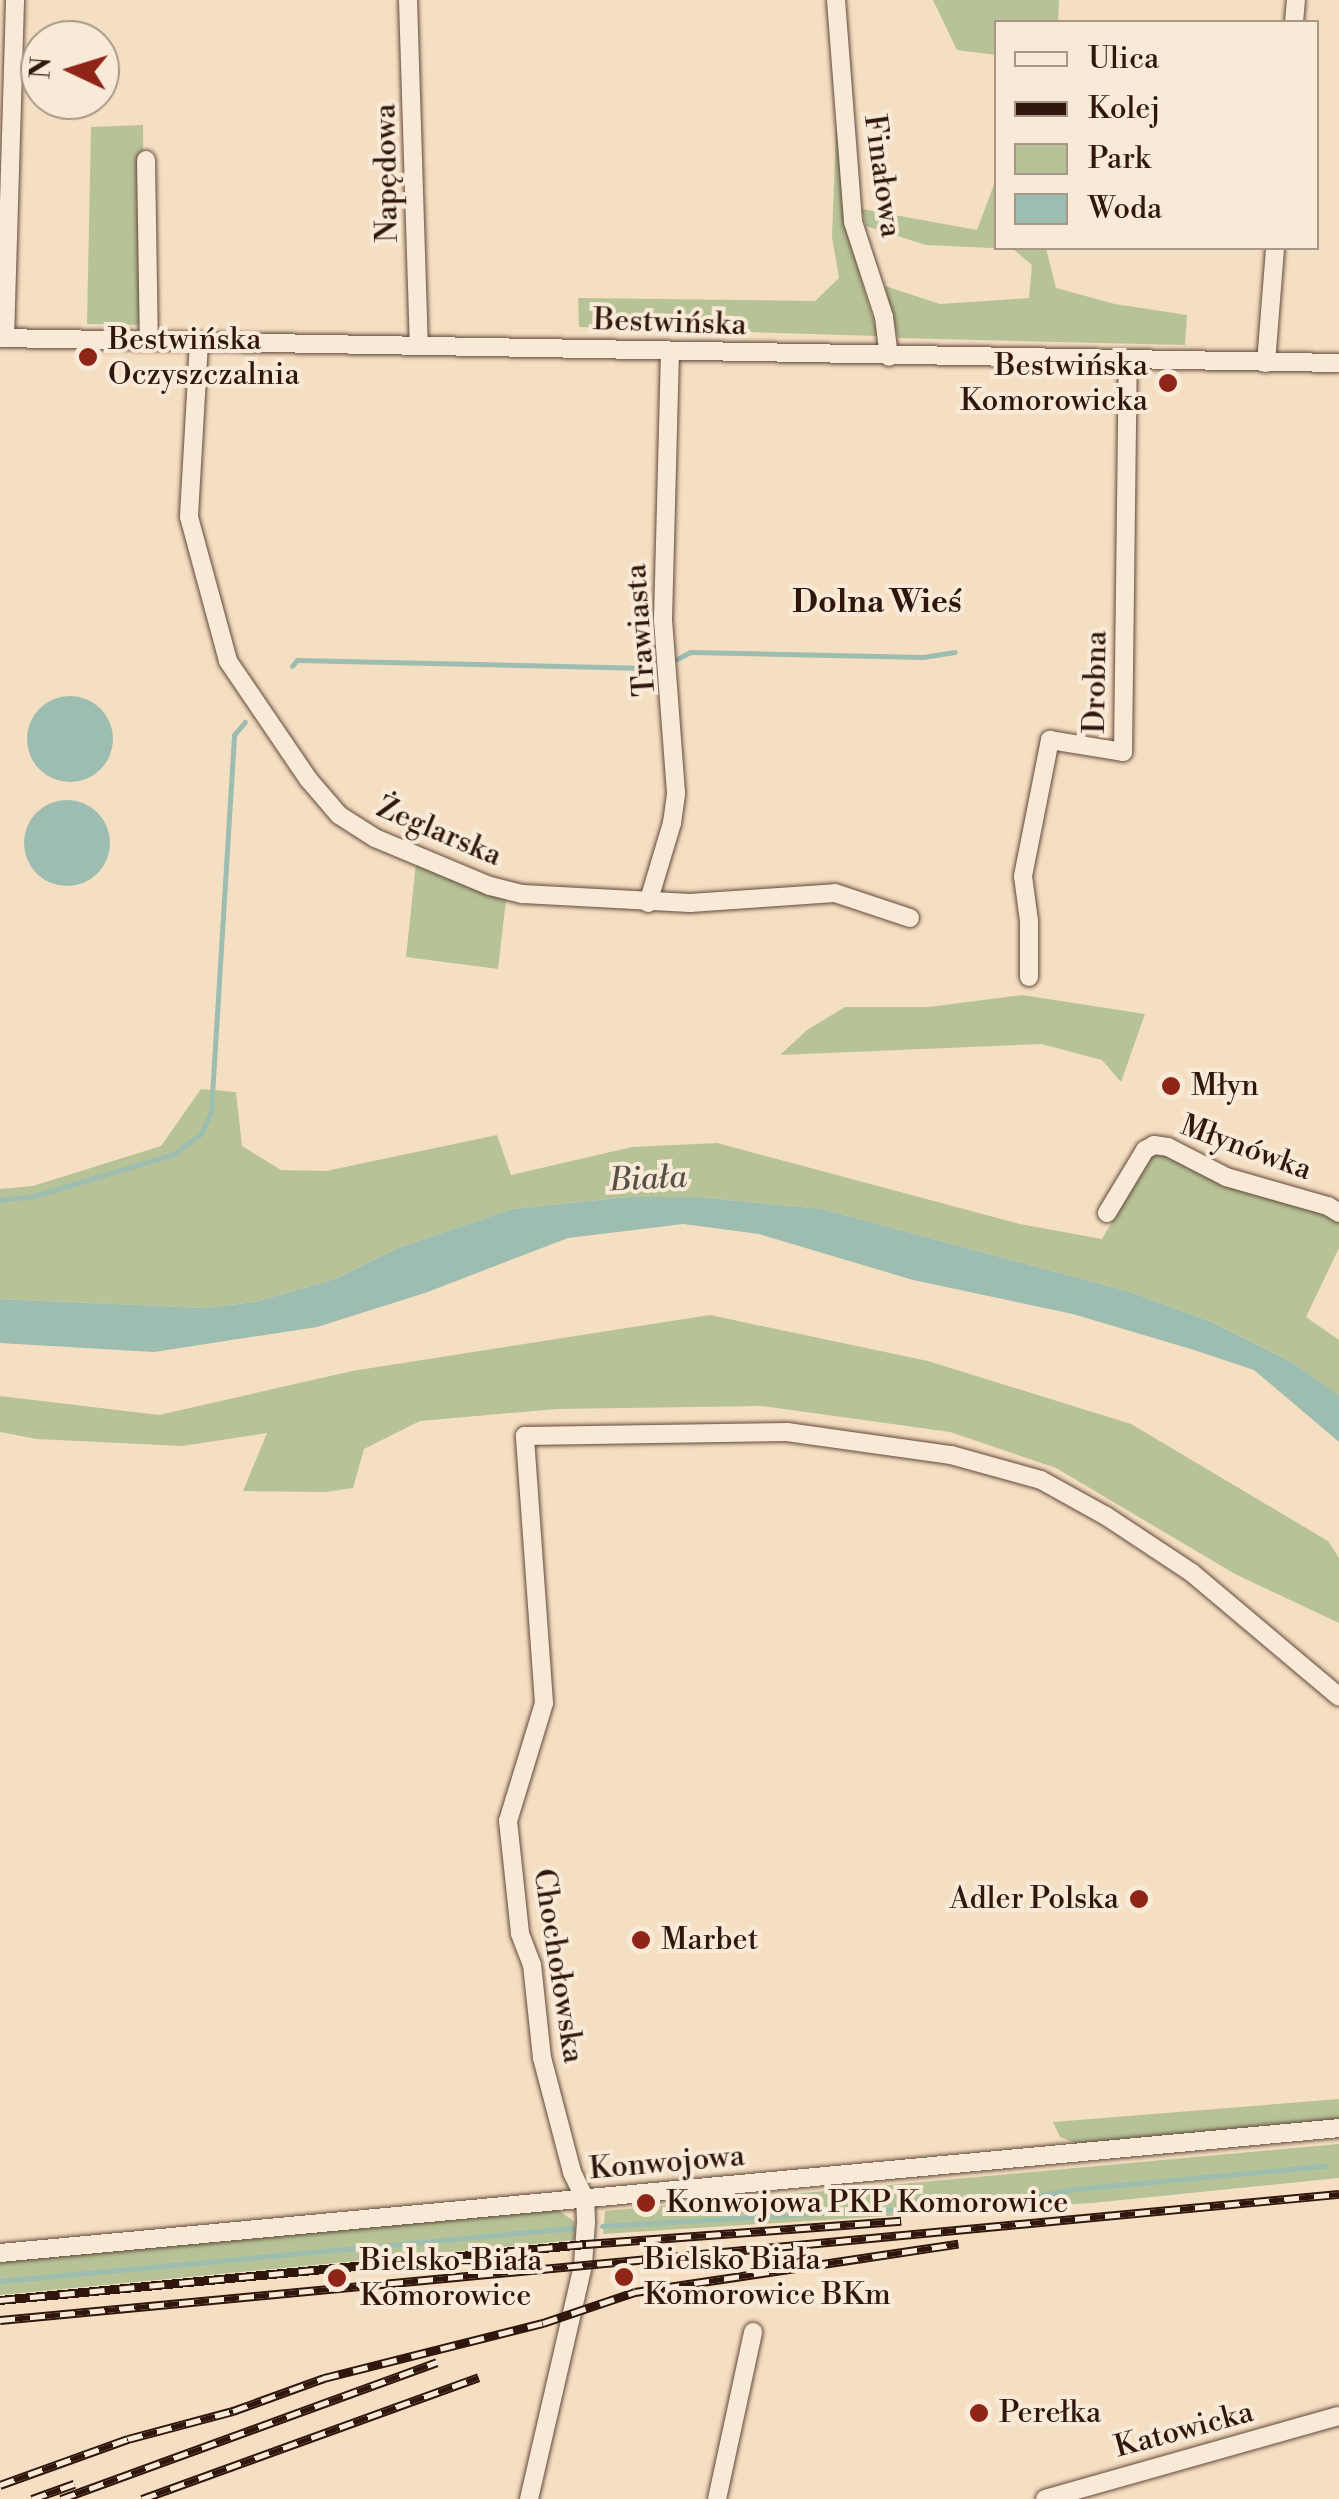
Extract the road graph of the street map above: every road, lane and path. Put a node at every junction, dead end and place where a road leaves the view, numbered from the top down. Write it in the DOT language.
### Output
graph roads {
  1 [pos="16,0"];
  2 [pos="408,0"];
  3 [pos="836,0"];
  4 [pos="146,160"];
  5 [pos="1275,250"];
  6 [pos="2,338"];
  7 [pos="149,341"];
  8 [pos="199,342"];
  9 [pos="419,346"];
  10 [pos="670,351"];
  11 [pos="889,357"];
  12 [pos="1128,361"];
  13 [pos="1339,363"];
  14 [pos="1266,364"];
  15 [pos="648,903"];
  16 [pos="910,918"];
  17 [pos="1029,977"];
  18 [pos="1107,1212"];
  19 [pos="1339,1214"];
  20 [pos="1339,1697"];
  21 [pos="1339,2128"];
  22 [pos="586,2198"];
  23 [pos="0,2253"];
  24 [pos="753,2332"];
  25 [pos="1339,2416"];
  26 [pos="1076,2493"];
  27 [pos="529,2499"];
  28 [pos="718,2499"];
  29 [pos="1045,2499"];
  1 -- 6 [label="street"];
  2 -- 9 [label="street, Napędowa"];
  3 -- 11 [label="street, Finałowa"];
  4 -- 7 [label="street"];
  5 -- 14 [label="street"];
  6 -- 7 [label="street, Bestwińska"];
  7 -- 8 [label="street, Bestwińska"];
  8 -- 9 [label="street, Bestwińska"];
  8 -- 15 [label="street, Żeglarska"];
  9 -- 10 [label="street, Bestwińska"];
  10 -- 11 [label="street, Bestwińska"];
  10 -- 15 [label="street, Trawiasta"];
  11 -- 12 [label="street, Bestwińska"];
  12 -- 14 [label="street, Bestwińska"];
  12 -- 17 [label="street, Drobna"];
  13 -- 14 [label="street, Bestwińska"];
  15 -- 16 [label="street, Żeglarska"];
  18 -- 19 [label="street, Młynówka"];
  20 -- 22 [label="street, Chochołowska"];
  21 -- 22 [label="street, Konwojowa"];
  22 -- 23 [label="street, Konwojowa"];
  22 -- 27 [label="street, Chochołowska"];
  24 -- 28 [label="street"];
  25 -- 26 [label="street, Katowicka"];
  26 -- 29 [label="street, Katowicka"];
}
